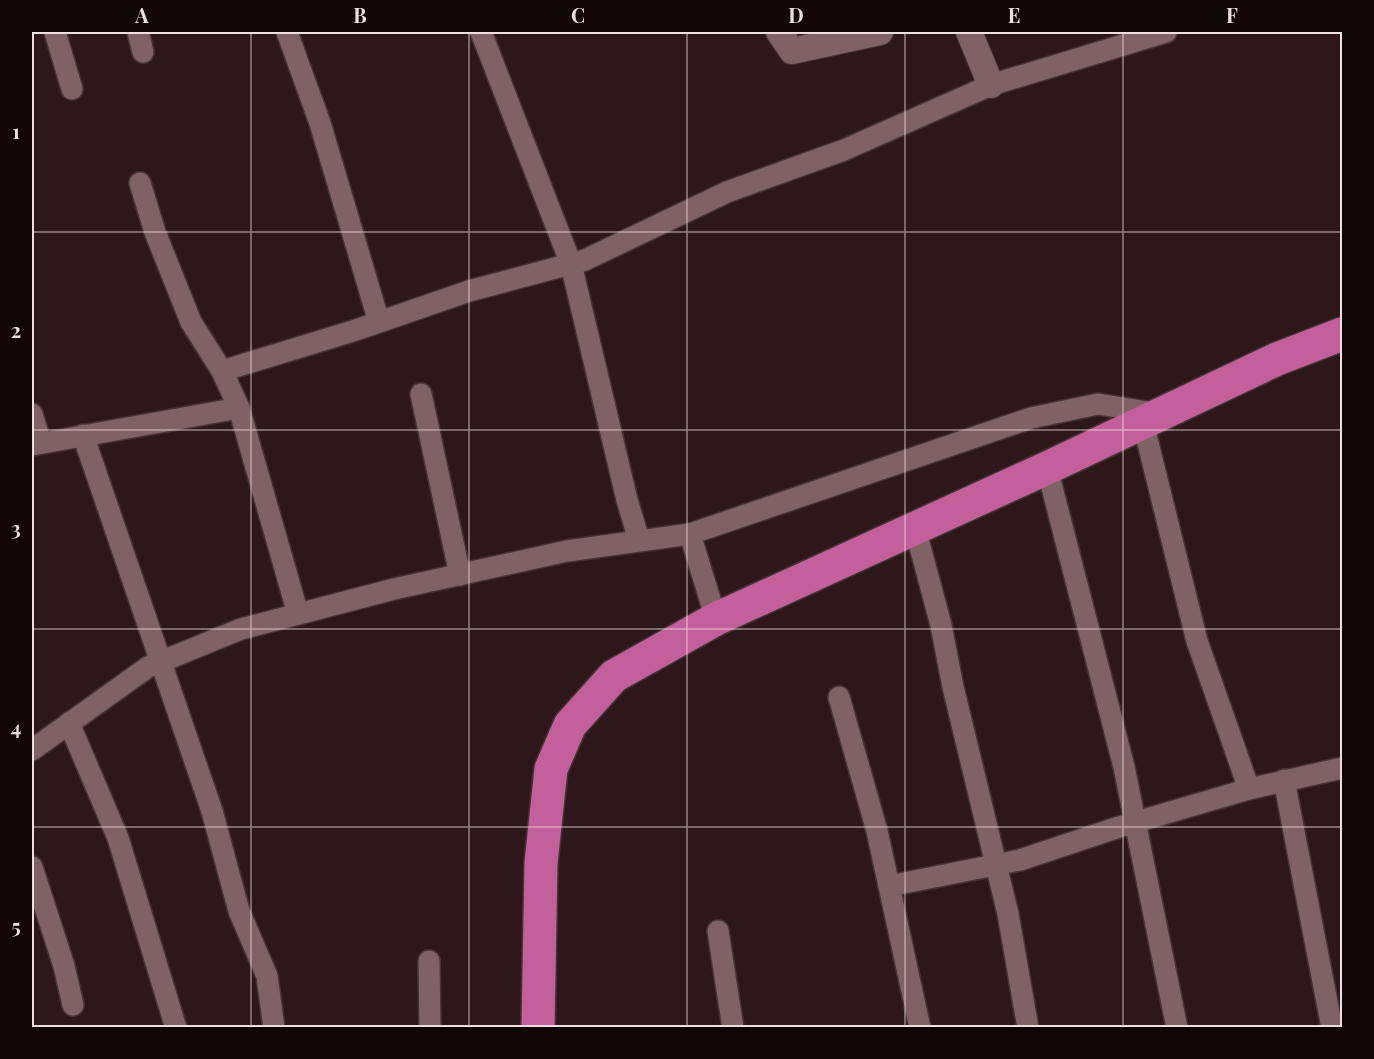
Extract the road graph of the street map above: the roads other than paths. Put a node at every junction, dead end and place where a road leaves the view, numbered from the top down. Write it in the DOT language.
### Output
graph roads {
  1 [pos="56,32"];
  2 [pos="287,32"];
  3 [pos="481,32"];
  4 [pos="779,32"];
  5 [pos="880,32"];
  6 [pos="969,32"];
  7 [pos="1166,32"];
  8 [pos="991,85"];
  9 [pos="72,89"];
  10 [pos="140,183"];
  11 [pos="572,264"];
  12 [pos="379,322"];
  13 [pos="1342,334"];
  14 [pos="222,371"];
  15 [pos="421,394"];
  16 [pos="239,408"];
  17 [pos="32,414"];
  18 [pos="1152,418"];
  19 [pos="83,435"];
  20 [pos="36,444"];
  21 [pos="1047,468"];
  22 [pos="915,528"];
  23 [pos="690,534"];
  24 [pos="639,540"];
  25 [pos="460,575"];
  26 [pos="298,614"];
  27 [pos="716,619"];
  28 [pos="160,663"];
  29 [pos="840,697"];
  30 [pos="69,723"];
  31 [pos="32,750"];
  32 [pos="1342,768"];
  33 [pos="1284,780"];
  34 [pos="1249,789"];
  35 [pos="1137,822"];
  36 [pos="996,865"];
  37 [pos="32,867"];
  38 [pos="889,886"];
  39 [pos="718,931"];
  40 [pos="429,961"];
  41 [pos="74,1005"];
  42 [pos="176,1028"];
  43 [pos="274,1028"];
  44 [pos="430,1028"];
  45 [pos="538,1028"];
  46 [pos="733,1028"];
  47 [pos="920,1028"];
  48 [pos="1028,1028"];
  49 [pos="1176,1028"];
  50 [pos="1332,1028"];
  1 -- 9 [label="street"];
  2 -- 12 [label="street"];
  3 -- 11 [label="street"];
  4 -- 5 [label="street"];
  6 -- 8 [label="street"];
  7 -- 8 [label="street"];
  8 -- 11 [label="street"];
  10 -- 14 [label="street"];
  11 -- 12 [label="street"];
  11 -- 24 [label="street"];
  12 -- 14 [label="street"];
  13 -- 18 [label="highway"];
  14 -- 16 [label="street"];
  15 -- 25 [label="street"];
  16 -- 19 [label="street"];
  16 -- 26 [label="street"];
  17 -- 20 [label="street"];
  18 -- 21 [label="highway"];
  18 -- 23 [label="street"];
  18 -- 34 [label="street"];
  19 -- 20 [label="street"];
  19 -- 28 [label="street"];
  21 -- 22 [label="highway"];
  21 -- 35 [label="street"];
  22 -- 27 [label="highway"];
  22 -- 36 [label="street"];
  23 -- 24 [label="street"];
  23 -- 27 [label="street"];
  24 -- 25 [label="street"];
  25 -- 26 [label="street"];
  26 -- 28 [label="street"];
  27 -- 45 [label="highway"];
  28 -- 30 [label="street"];
  28 -- 43 [label="street"];
  29 -- 38 [label="street"];
  30 -- 31 [label="street"];
  30 -- 42 [label="street"];
  32 -- 33 [label="street"];
  33 -- 34 [label="street"];
  33 -- 50 [label="street"];
  34 -- 35 [label="street"];
  35 -- 36 [label="street"];
  35 -- 49 [label="street"];
  36 -- 38 [label="street"];
  36 -- 48 [label="street"];
  37 -- 41 [label="street"];
  38 -- 47 [label="street"];
  39 -- 46 [label="street"];
  40 -- 44 [label="street"];
}
